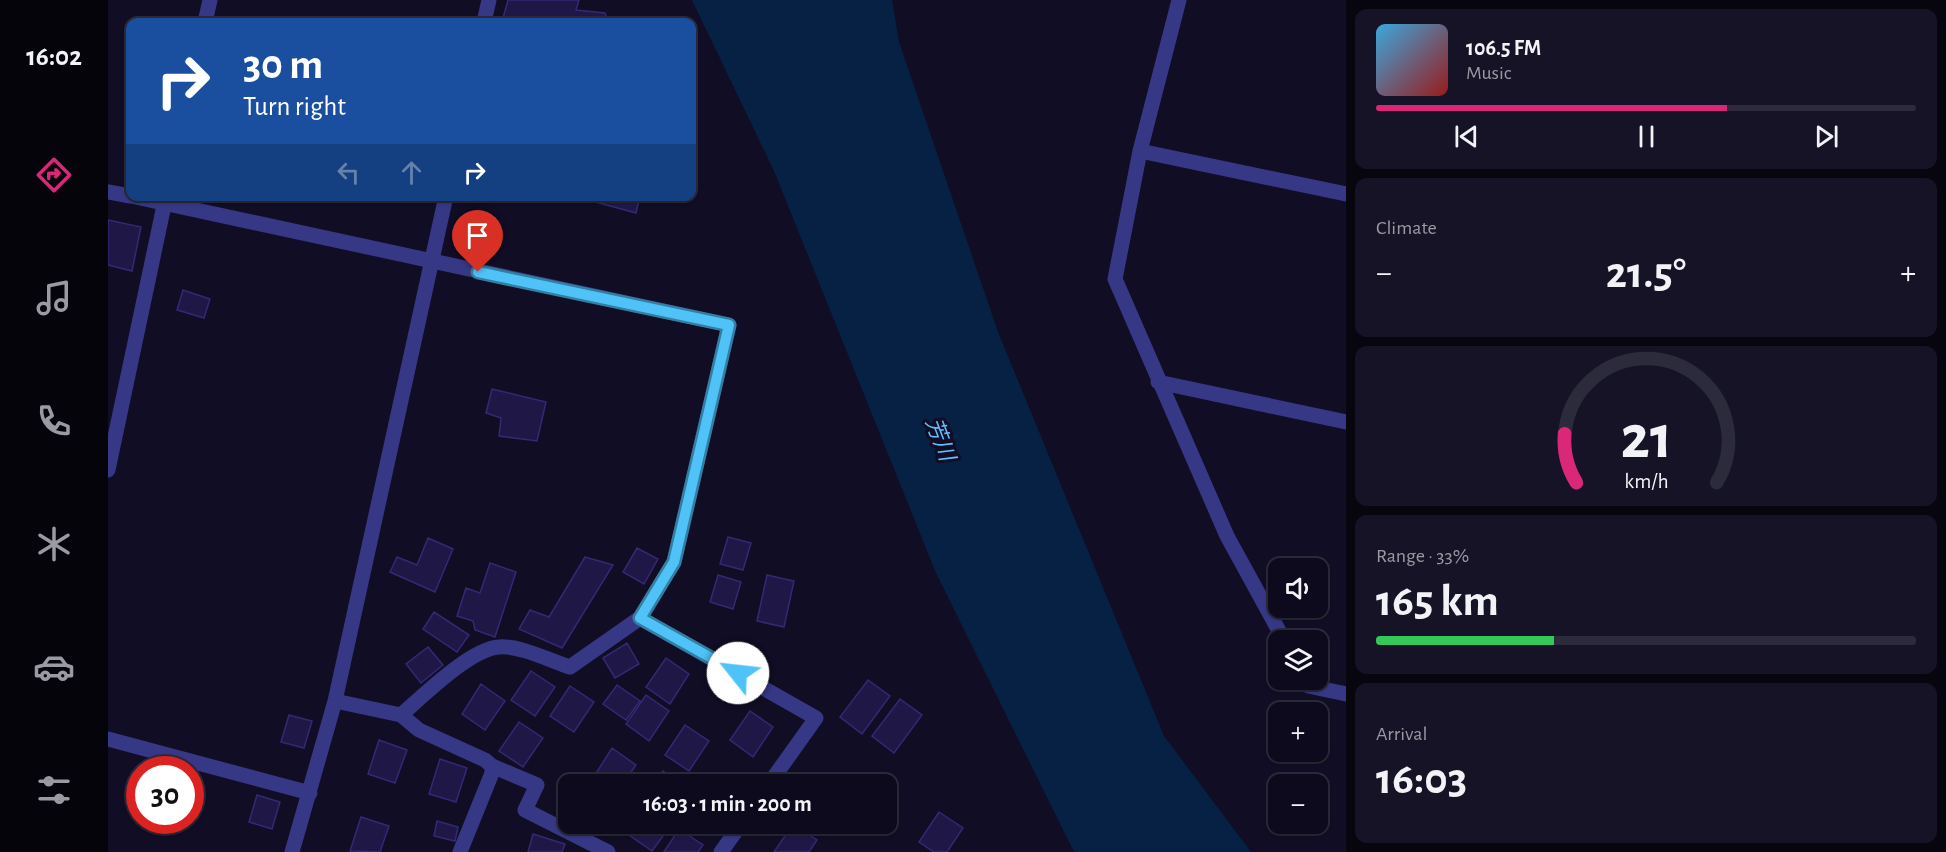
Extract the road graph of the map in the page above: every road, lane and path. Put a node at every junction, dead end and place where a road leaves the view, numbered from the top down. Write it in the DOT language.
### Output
graph roads {
  1 [pos="210,0"];
  2 [pos="489,0"];
  3 [pos="1179,0"];
  4 [pos="206,18"];
  5 [pos="485,18"];
  6 [pos="1140,152"];
  7 [pos="108,192"];
  8 [pos="1346,194"];
  9 [pos="126,195"];
  10 [pos="166,201"];
  11 [pos="170,201"];
  12 [pos="445,201"];
  13 [pos="432,262"];
  14 [pos="1158,382"];
  15 [pos="1346,422"];
  16 [pos="108,470"];
  17 [pos="640,618"];
  18 [pos="1279,630"];
  19 [pos="1327,690"];
  20 [pos="1346,694"];
  21 [pos="335,701"];
  22 [pos="401,715"];
  23 [pos="108,739"];
  24 [pos="492,766"];
  25 [pos="776,774"];
  26 [pos="310,793"];
  27 [pos="734,834"];
  28 [pos="292,852"];
  29 [pos="460,852"];
  30 [pos="608,852"];
  31 [pos="721,852"];
  1 -- 4 [label="street"];
  2 -- 5 [label="street"];
  3 -- 6 [label="street"];
  6 -- 8 [label="street"];
  6 -- 14 [label="street"];
  7 -- 9 [label="street"];
  10 -- 16 [label="street"];
  11 -- 13 [label="street"];
  12 -- 13 [label="street"];
  13 -- 17 [label="street"];
  13 -- 21 [label="street"];
  14 -- 15 [label="street"];
  14 -- 18 [label="street"];
  17 -- 22 [label="street"];
  17 -- 25 [label="street"];
  19 -- 20 [label="street"];
  21 -- 22 [label="street"];
  21 -- 26 [label="street"];
  22 -- 24 [label="street"];
  23 -- 26 [label="street"];
  24 -- 29 [label="street"];
  24 -- 30 [label="street"];
  26 -- 28 [label="street"];
  27 -- 31 [label="street"];
}
